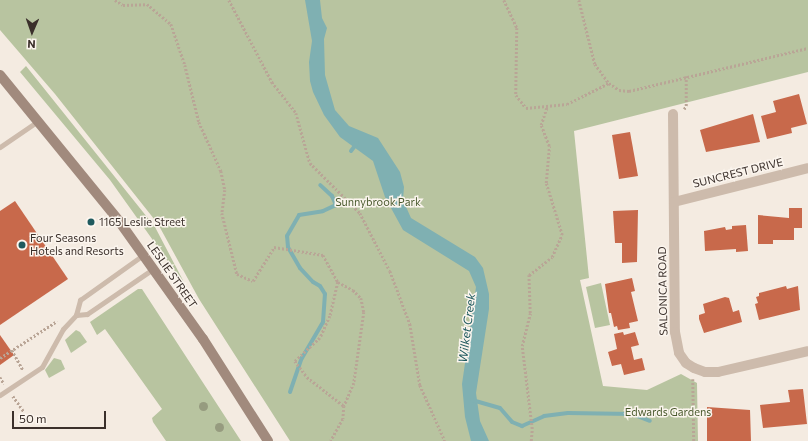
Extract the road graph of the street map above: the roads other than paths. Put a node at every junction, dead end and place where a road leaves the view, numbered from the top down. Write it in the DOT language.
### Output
graph roads {
  1 [pos="0,75"];
  2 [pos="673,114"];
  3 [pos="38,121"];
  4 [pos="0,147"];
  5 [pos="808,168"];
  6 [pos="674,202"];
  7 [pos="143,255"];
  8 [pos="153,269"];
  9 [pos="76,315"];
  10 [pos="808,351"];
  11 [pos="0,395"];
  12 [pos="268,441"];
  1 -- 3 [label="main road, LESLIE STREET"];
  2 -- 6 [label="street, SALONICA ROAD"];
  3 -- 4 [label="lane"];
  3 -- 7 [label="main road, LESLIE STREET"];
  5 -- 6 [label="street, SUNCREST DRIVE"];
  6 -- 10 [label="street, SALONICA ROAD"];
  7 -- 8 [label="main road, LESLIE STREET"];
  7 -- 9 [label="lane"];
  8 -- 9 [label="lane"];
  8 -- 12 [label="main road, LESLIE STREET"];
  9 -- 11 [label="lane"];
}
